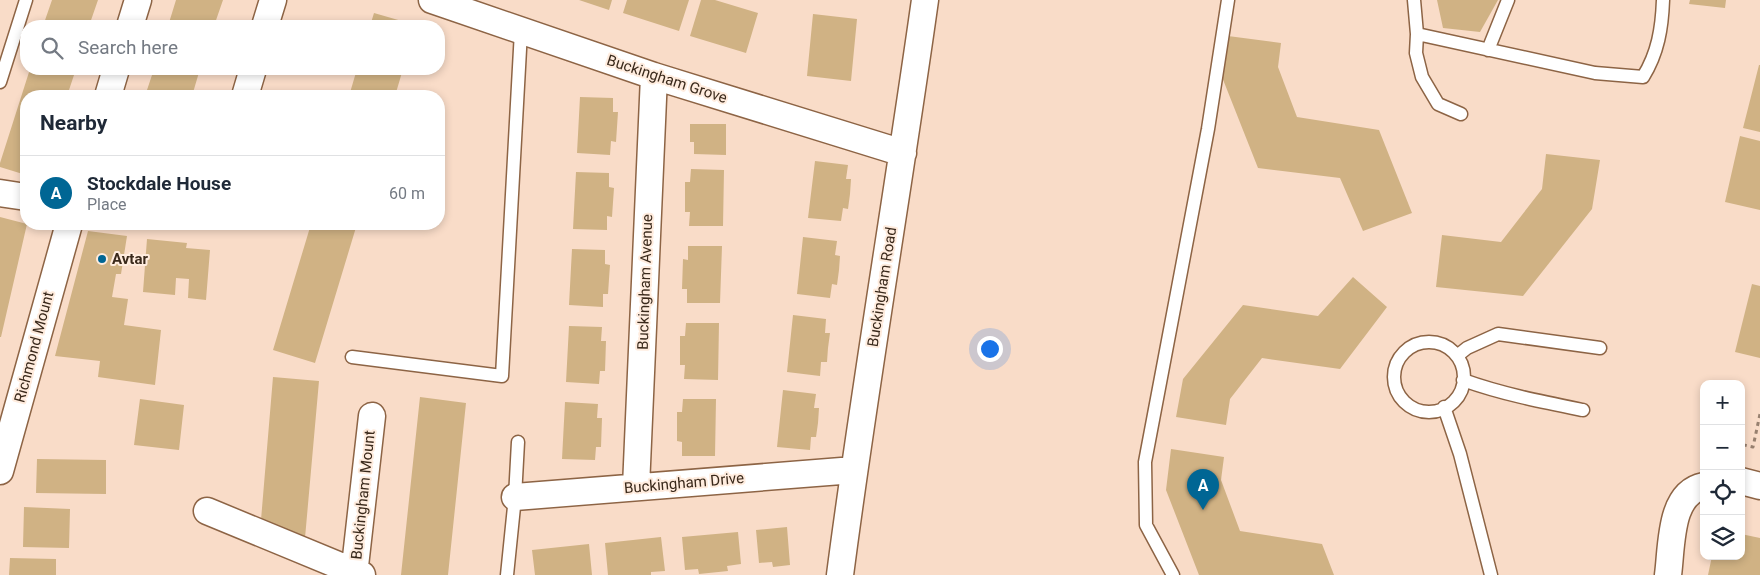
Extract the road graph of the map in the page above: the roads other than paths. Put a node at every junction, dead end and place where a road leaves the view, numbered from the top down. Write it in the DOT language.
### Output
graph roads {
  1 [pos="26,0"];
  2 [pos="138,0"];
  3 [pos="273,0"];
  4 [pos="432,0"];
  5 [pos="925,0"];
  6 [pos="1228,0"];
  7 [pos="1414,0"];
  8 [pos="1508,0"];
  9 [pos="1663,0"];
  10 [pos="132,20"];
  11 [pos="267,20"];
  12 [pos="520,31"];
  13 [pos="1417,34"];
  14 [pos="1488,50"];
  15 [pos="114,75"];
  16 [pos="251,75"];
  17 [pos="654,76"];
  18 [pos="0,82"];
  19 [pos="110,90"];
  20 [pos="247,90"];
  21 [pos="1461,114"];
  22 [pos="903,153"];
  23 [pos="0,193"];
  24 [pos="20,196"];
  25 [pos="67,230"];
  26 [pos="1600,348"];
  27 [pos="1457,356"];
  28 [pos="352,357"];
  29 [pos="1463,380"];
  30 [pos="1444,407"];
  31 [pos="1583,410"];
  32 [pos="372,416"];
  33 [pos="518,442"];
  34 [pos="854,470"];
  35 [pos="0,471"];
  36 [pos="1745,482"];
  37 [pos="1760,486"];
  38 [pos="636,487"];
  39 [pos="1700,487"];
  40 [pos="515,497"];
  41 [pos="207,511"];
  42 [pos="357,574"];
  43 [pos="507,575"];
  44 [pos="840,575"];
  45 [pos="1173,575"];
  46 [pos="1491,575"];
  47 [pos="1668,575"];
  1 -- 18 [label="lane"];
  2 -- 10 [label="street"];
  3 -- 11 [label="street"];
  4 -- 12 [label="street, Buckingham Grove"];
  5 -- 22 [label="street, Buckingham Road"];
  6 -- 45 [label="lane"];
  7 -- 13 [label="lane"];
  8 -- 14 [label="lane"];
  9 -- 14 [label="lane"];
  12 -- 17 [label="street, Buckingham Grove"];
  12 -- 28 [label="lane"];
  13 -- 14 [label="lane"];
  13 -- 21 [label="lane"];
  15 -- 19 [label="street"];
  16 -- 20 [label="street"];
  17 -- 22 [label="street, Buckingham Grove"];
  17 -- 38 [label="street, Buckingham Avenue"];
  22 -- 34 [label="street, Buckingham Road"];
  23 -- 24 [label="street"];
  25 -- 35 [label="street, Richmond Mount"];
  26 -- 27 [label="lane"];
  27 -- 29 [label="lane"];
  27 -- 30 [label="lane"];
  29 -- 30 [label="lane"];
  29 -- 31 [label="lane"];
  30 -- 46 [label="lane"];
  32 -- 42 [label="street, Buckingham Mount"];
  33 -- 40 [label="lane"];
  34 -- 38 [label="street, Buckingham Drive"];
  34 -- 44 [label="street, Buckingham Road"];
  36 -- 37 [label="street"];
  38 -- 40 [label="street, Buckingham Drive"];
  39 -- 47 [label="street"];
  40 -- 43 [label="lane"];
  41 -- 42 [label="street"];
}
